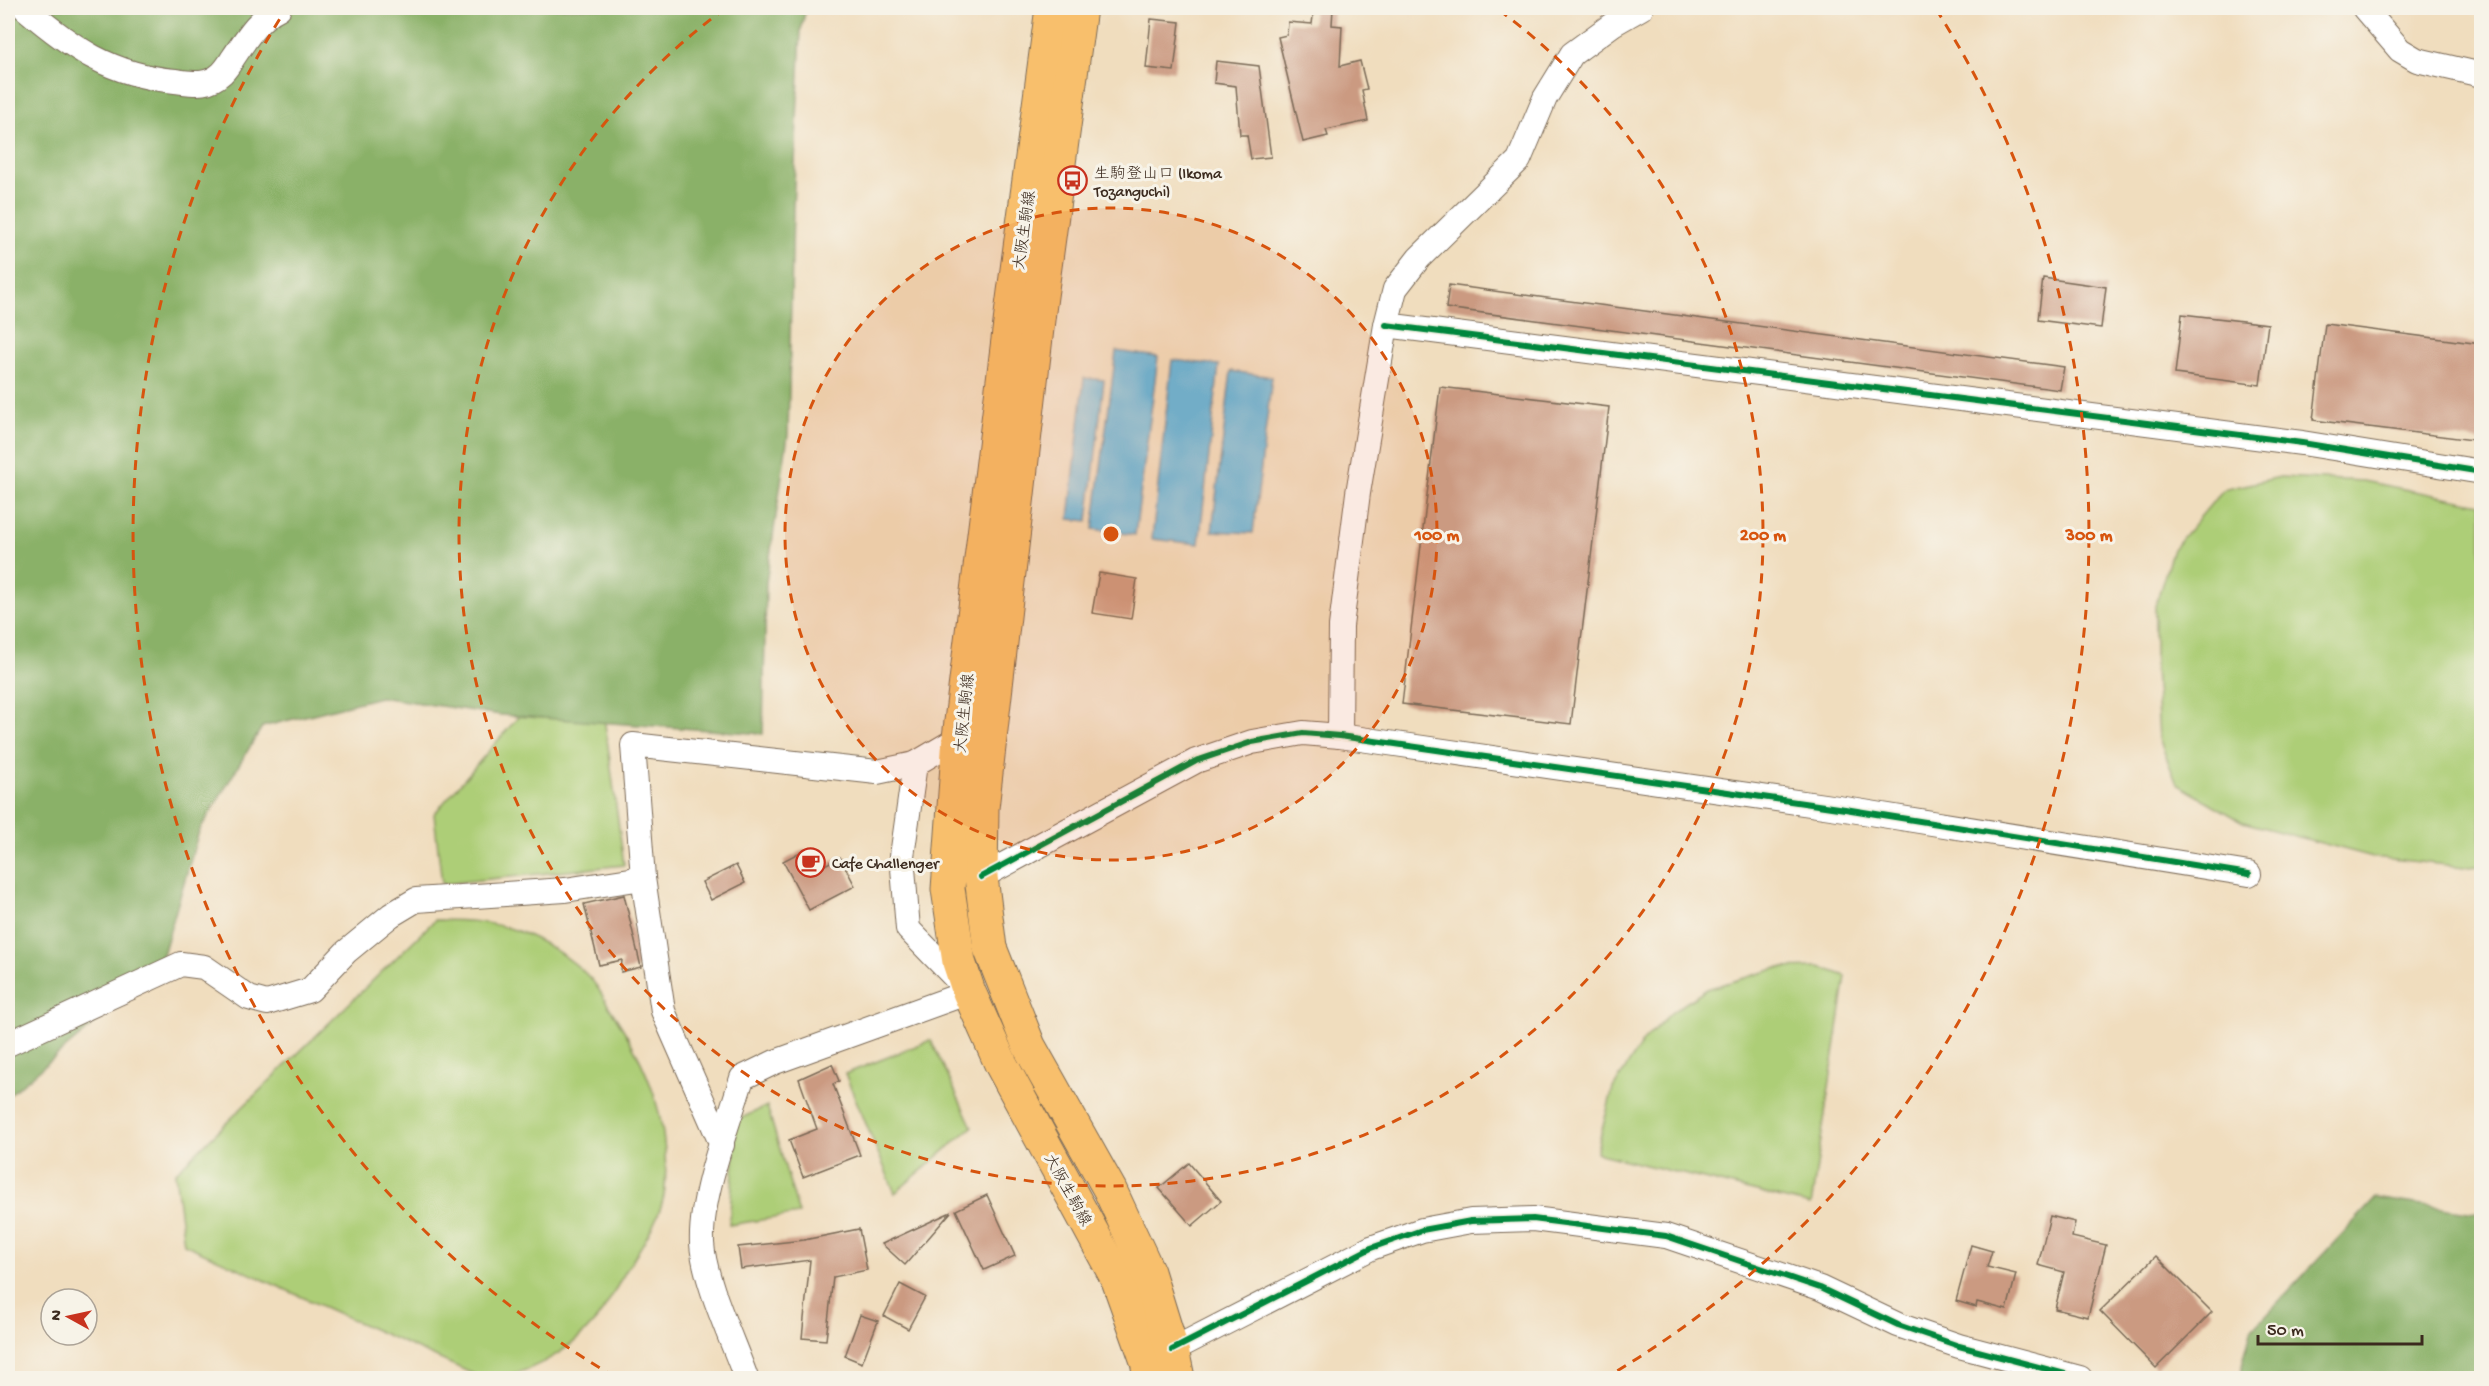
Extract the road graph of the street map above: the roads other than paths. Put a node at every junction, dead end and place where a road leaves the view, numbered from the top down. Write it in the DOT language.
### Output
graph roads {
  1 [pos="25,8"];
  2 [pos="279,8"];
  3 [pos="1052,8"];
  4 [pos="1080,8"];
  5 [pos="1641,8"];
  6 [pos="2364,8"];
  7 [pos="2481,75"];
  8 [pos="1386,325"];
  9 [pos="2481,472"];
  10 [pos="1340,736"];
  11 [pos="959,738"];
  12 [pos="915,765"];
  13 [pos="2249,874"];
  14 [pos="981,877"];
  15 [pos="643,878"];
  16 [pos="969,992"];
  17 [pos="8,1044"];
  18 [pos="722,1145"];
  19 [pos="1175,1364"];
  20 [pos="746,1378"];
  21 [pos="1150,1378"];
  22 [pos="2080,1378"];
  1 -- 2 [label="street"];
  3 -- 11 [label="main road, 大阪生駒線"];
  4 -- 14 [label="main road, 大阪生駒線"];
  5 -- 8 [label="street"];
  6 -- 7 [label="street"];
  8 -- 9 [label="street"];
  8 -- 10 [label="street"];
  10 -- 13 [label="street"];
  10 -- 14 [label="street"];
  11 -- 12 [label="street"];
  11 -- 16 [label="main road, 大阪生駒線"];
  12 -- 15 [label="street"];
  12 -- 16 [label="street"];
  14 -- 19 [label="main road, 大阪生駒線"];
  15 -- 17 [label="street"];
  15 -- 18 [label="street"];
  16 -- 18 [label="street"];
  16 -- 21 [label="main road, 大阪生駒線"];
  18 -- 20 [label="street"];
  19 -- 22 [label="street"];
}
